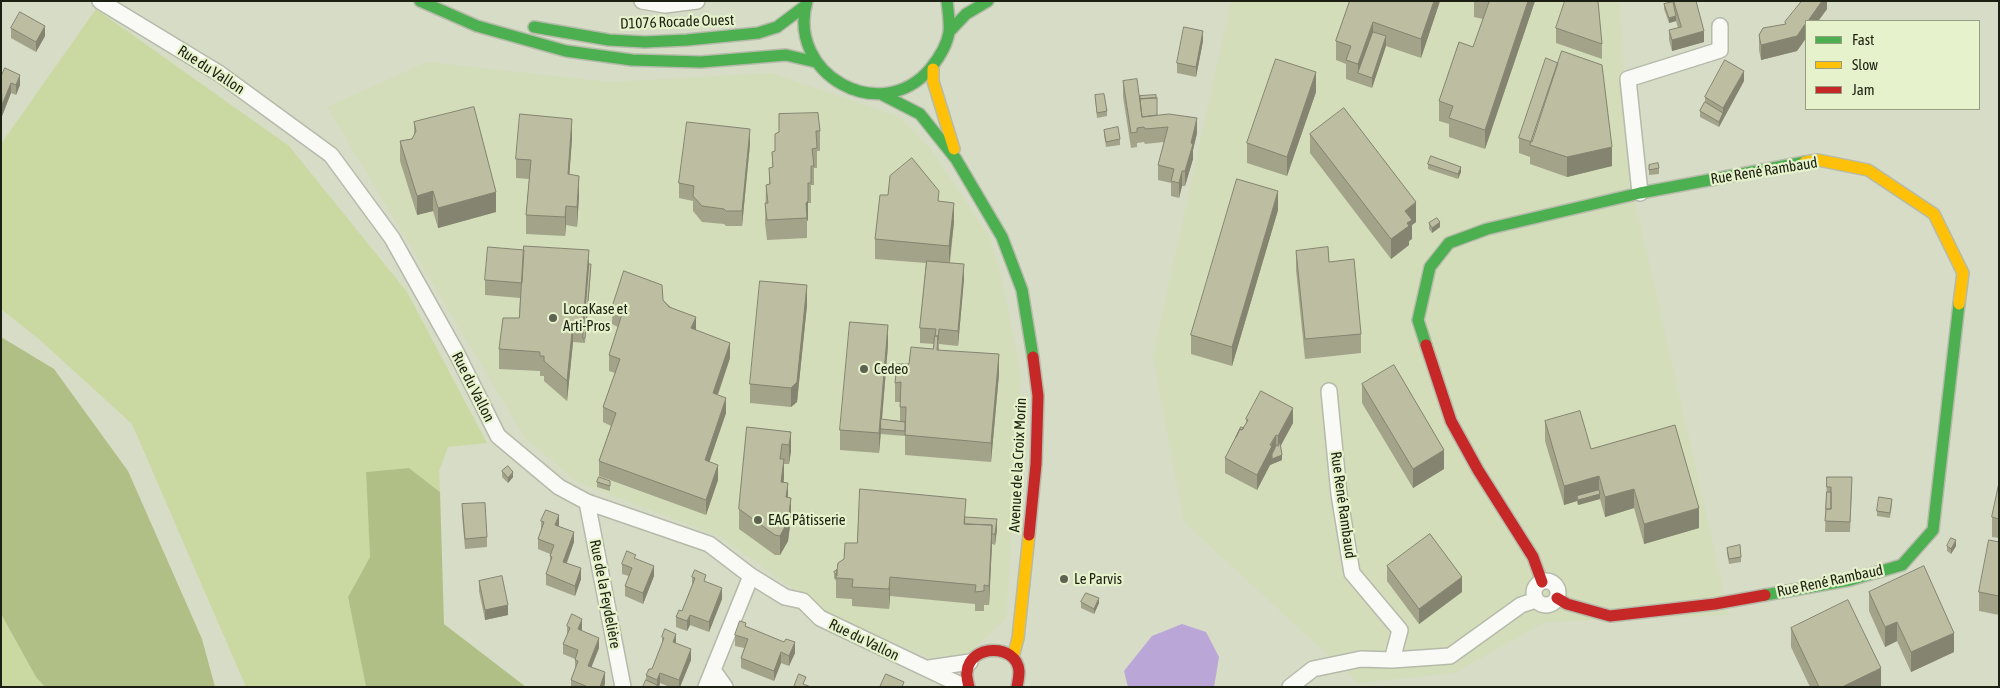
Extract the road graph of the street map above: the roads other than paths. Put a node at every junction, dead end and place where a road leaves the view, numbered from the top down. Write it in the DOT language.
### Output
graph roads {
  1 [pos="100,1"];
  2 [pos="420,1"];
  3 [pos="642,1"];
  4 [pos="697,1"];
  5 [pos="947,1"];
  6 [pos="988,1"];
  7 [pos="806,4"];
  8 [pos="523,24"];
  9 [pos="1720,26"];
  10 [pos="949,32"];
  11 [pos="816,62"];
  12 [pos="933,69"];
  13 [pos="883,95"];
  14 [pos="956,159"];
  15 [pos="1640,193"];
  16 [pos="1329,392"];
  17 [pos="587,502"];
  18 [pos="751,576"];
  19 [pos="1542,582"];
  20 [pos="1557,598"];
  21 [pos="1536,600"];
  22 [pos="1020,610"];
  23 [pos="1005,632"];
  24 [pos="1013,658"];
  25 [pos="1392,660"];
  26 [pos="970,662"];
  27 [pos="929,668"];
  28 [pos="713,670"];
  29 [pos="623,687"];
  30 [pos="706,687"];
  31 [pos="725,687"];
  32 [pos="967,687"];
  33 [pos="1018,687"];
  34 [pos="1290,687"];
  1 -- 17 [label="street, Rue du Vallon"];
  2 -- 11 [label="main road"];
  3 -- 4 [label="street"];
  5 -- 10 [label="main road"];
  6 -- 10 [label="main road"];
  7 -- 8 [label="main road, D1076 Rocade Ouest"];
  7 -- 11 [label="main road"];
  9 -- 15 [label="street"];
  10 -- 12 [label="main road"];
  11 -- 13 [label="main road"];
  12 -- 13 [label="main road"];
  12 -- 14 [label="main road, Avenue de la Croix Morin"];
  13 -- 14 [label="main road, Avenue de la Croix Morin"];
  14 -- 22 [label="main road, Avenue de la Croix Morin"];
  15 -- 19 [label="main road, Rue René Rambaud"];
  15 -- 20 [label="main road, Rue René Rambaud"];
  16 -- 25 [label="street, Rue René Rambaud"];
  17 -- 18 [label="street, Rue du Vallon"];
  17 -- 29 [label="street, Rue de la Feydelière"];
  18 -- 27 [label="street, Rue du Vallon"];
  18 -- 28 [label="street"];
  19 -- 20 [label="street"];
  19 -- 21 [label="street"];
  20 -- 21 [label="street"];
  21 -- 25 [label="street"];
  22 -- 23 [label="main road, Avenue de la Croix Morin"];
  22 -- 24 [label="main road, Avenue de la Croix Morin"];
  24 -- 26 [label="main road"];
  24 -- 33 [label="main road"];
  25 -- 34 [label="street"];
  26 -- 27 [label="street, Rue du Vallon"];
  26 -- 32 [label="main road"];
  27 -- 32 [label="street, Rue du Vallon"];
  28 -- 30 [label="street"];
  28 -- 31 [label="street"];
}
